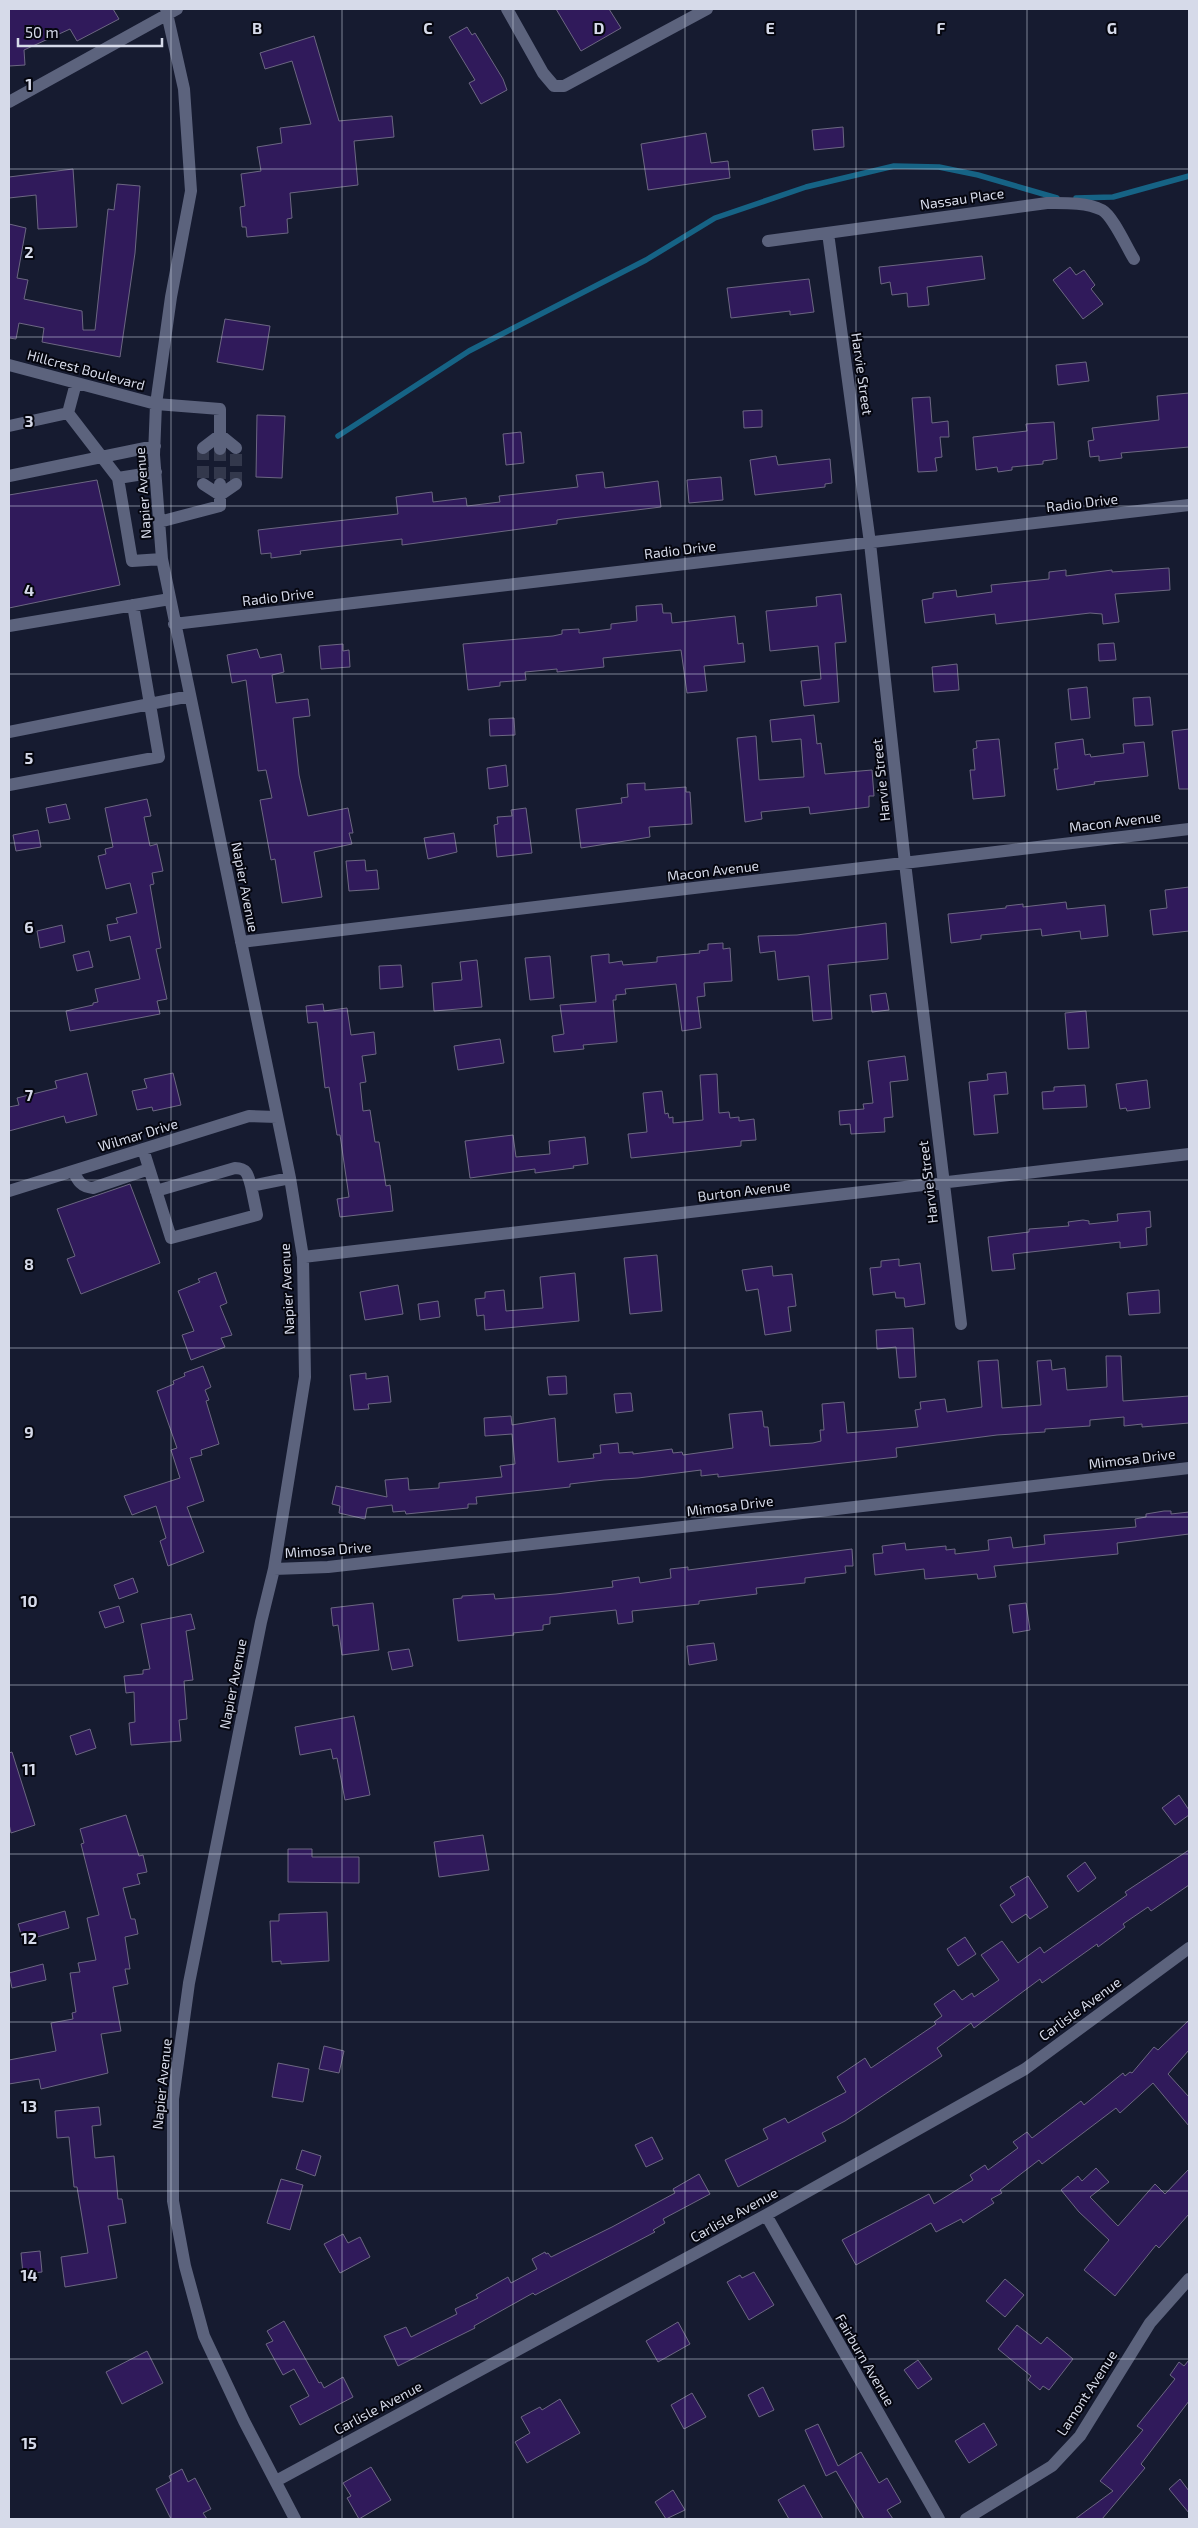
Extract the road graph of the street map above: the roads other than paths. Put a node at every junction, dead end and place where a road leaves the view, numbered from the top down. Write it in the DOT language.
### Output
graph roads {
  1 [pos="507,9"];
  2 [pos="707,9"];
  3 [pos="171,11"];
  4 [pos="9,102"];
  5 [pos="828,233"];
  6 [pos="768,241"];
  7 [pos="1134,259"];
  8 [pos="9,365"];
  9 [pos="76,383"];
  10 [pos="156,404"];
  11 [pos="68,413"];
  12 [pos="9,426"];
  13 [pos="220,435"];
  14 [pos="154,446"];
  15 [pos="203,448"];
  16 [pos="236,448"];
  17 [pos="220,449"];
  18 [pos="102,457"];
  19 [pos="156,472"];
  20 [pos="9,476"];
  21 [pos="118,478"];
  22 [pos="203,484"];
  23 [pos="236,484"];
  24 [pos="220,490"];
  25 [pos="1189,505"];
  26 [pos="159,522"];
  27 [pos="870,543"];
  28 [pos="162,559"];
  29 [pos="170,599"];
  30 [pos="133,605"];
  31 [pos="174,624"];
  32 [pos="9,626"];
  33 [pos="190,696"];
  34 [pos="149,704"];
  35 [pos="9,732"];
  36 [pos="9,785"];
  37 [pos="1189,829"];
  38 [pos="905,863"];
  39 [pos="241,942"];
  40 [pos="277,1117"];
  41 [pos="143,1149"];
  42 [pos="1189,1154"];
  43 [pos="149,1169"];
  44 [pos="72,1171"];
  45 [pos="290,1178"];
  46 [pos="943,1182"];
  47 [pos="251,1186"];
  48 [pos="9,1190"];
  49 [pos="156,1191"];
  50 [pos="303,1257"];
  51 [pos="960,1324"];
  52 [pos="1189,1468"];
  53 [pos="274,1569"];
  54 [pos="1189,1948"];
  55 [pos="766,2215"];
  56 [pos="1189,2279"];
  57 [pos="276,2481"];
  58 [pos="295,2519"];
  59 [pos="938,2519"];
  60 [pos="966,2519"];
  1 -- 2 [label="street"];
  3 -- 4 [label="street"];
  3 -- 10 [label="street, Napier Avenue"];
  5 -- 6 [label="street, Nassau Place"];
  5 -- 7 [label="street, Nassau Place"];
  5 -- 27 [label="street, Harvie Street"];
  8 -- 9 [label="street, Hillcrest Boulevard"];
  9 -- 10 [label="street, Hillcrest Boulevard"];
  9 -- 11 [label="street"];
  10 -- 13 [label="street, Hillcrest Boulevard"];
  10 -- 14 [label="street, Napier Avenue"];
  11 -- 12 [label="street"];
  11 -- 18 [label="street"];
  13 -- 15 [label="street"];
  13 -- 16 [label="street"];
  13 -- 17 [label="street"];
  14 -- 18 [label="street"];
  14 -- 19 [label="street, Napier Avenue"];
  18 -- 20 [label="street"];
  18 -- 21 [label="street"];
  19 -- 21 [label="street"];
  19 -- 26 [label="street, Napier Avenue"];
  21 -- 28 [label="street"];
  22 -- 24 [label="street"];
  23 -- 24 [label="street"];
  24 -- 26 [label="street"];
  25 -- 27 [label="street, Radio Drive"];
  26 -- 28 [label="street, Napier Avenue"];
  27 -- 31 [label="street, Radio Drive"];
  27 -- 38 [label="street, Harvie Street"];
  28 -- 29 [label="street, Napier Avenue"];
  29 -- 30 [label="street"];
  29 -- 31 [label="street, Napier Avenue"];
  30 -- 32 [label="street"];
  30 -- 34 [label="street"];
  31 -- 33 [label="street, Napier Avenue"];
  33 -- 34 [label="street"];
  33 -- 39 [label="street, Napier Avenue"];
  34 -- 35 [label="street"];
  34 -- 36 [label="street"];
  37 -- 38 [label="street, Macon Avenue"];
  38 -- 39 [label="street, Macon Avenue"];
  38 -- 46 [label="street, Harvie Street"];
  39 -- 40 [label="street, Napier Avenue"];
  40 -- 41 [label="street, Wilmar Drive"];
  40 -- 45 [label="street, Napier Avenue"];
  41 -- 43 [label="street"];
  41 -- 44 [label="street, Wilmar Drive"];
  42 -- 46 [label="street, Burton Avenue"];
  43 -- 44 [label="street"];
  43 -- 49 [label="street"];
  44 -- 48 [label="street, Wilmar Drive"];
  45 -- 47 [label="street"];
  45 -- 50 [label="street, Napier Avenue"];
  46 -- 50 [label="street, Burton Avenue"];
  46 -- 51 [label="street, Harvie Street"];
  47 -- 49 [label="street"];
  47 -- 49 [label="street"];
  50 -- 53 [label="street, Napier Avenue"];
  52 -- 53 [label="street, Mimosa Drive"];
  53 -- 57 [label="street, Napier Avenue"];
  54 -- 55 [label="street, Carlisle Avenue"];
  55 -- 57 [label="street, Carlisle Avenue"];
  55 -- 59 [label="street, Fairburn Avenue"];
  56 -- 60 [label="street, Lamont Avenue"];
  57 -- 58 [label="street, Napier Avenue"];
}
